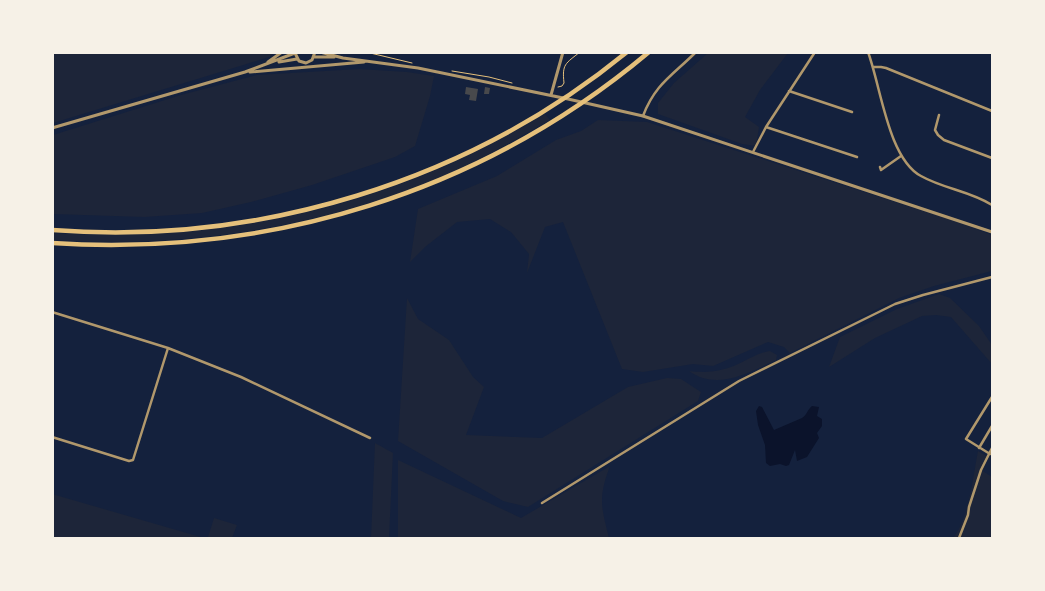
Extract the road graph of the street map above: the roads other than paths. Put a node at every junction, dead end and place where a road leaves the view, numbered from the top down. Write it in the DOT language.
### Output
graph roads {
  1 [pos="282,52"];
  2 [pos="314,52"];
  3 [pos="320,52"];
  4 [pos="332,52"];
  5 [pos="563,52"];
  6 [pos="627,52"];
  7 [pos="649,52"];
  8 [pos="696,52"];
  9 [pos="815,52"];
  10 [pos="868,52"];
  11 [pos="295,53"];
  12 [pos="314,57"];
  13 [pos="297,58"];
  14 [pos="343,58"];
  15 [pos="276,62"];
  16 [pos="373,62"];
  17 [pos="873,67"];
  18 [pos="256,68"];
  19 [pos="245,72"];
  20 [pos="790,91"];
  21 [pos="552,95"];
  22 [pos="992,111"];
  23 [pos="852,112"];
  24 [pos="939,115"];
  25 [pos="643,116"];
  26 [pos="766,127"];
  27 [pos="52,128"];
  28 [pos="753,152"];
  29 [pos="901,156"];
  30 [pos="857,157"];
  31 [pos="992,158"];
  32 [pos="880,167"];
  33 [pos="992,204"];
  34 [pos="52,230"];
  35 [pos="992,231"];
  36 [pos="52,243"];
  37 [pos="992,277"];
  38 [pos="52,312"];
  39 [pos="168,348"];
  40 [pos="992,397"];
  41 [pos="992,426"];
  42 [pos="52,437"];
  43 [pos="370,438"];
  44 [pos="979,448"];
  45 [pos="992,448"];
  46 [pos="990,454"];
  47 [pos="542,502"];
  48 [pos="959,538"];
  1 -- 18 [label="street"];
  2 -- 12 [label="street"];
  3 -- 14 [label="street"];
  4 -- 14 [label="street"];
  5 -- 21 [label="street"];
  6 -- 34 [label="highway"];
  7 -- 36 [label="highway"];
  8 -- 25 [label="street"];
  9 -- 20 [label="street"];
  10 -- 17 [label="street"];
  11 -- 13 [label="street"];
  11 -- 15 [label="street"];
  12 -- 13 [label="street"];
  12 -- 14 [label="street"];
  13 -- 15 [label="street"];
  14 -- 16 [label="street"];
  15 -- 18 [label="street"];
  16 -- 19 [label="street"];
  16 -- 21 [label="street"];
  17 -- 22 [label="street"];
  17 -- 29 [label="street"];
  18 -- 19 [label="street"];
  19 -- 27 [label="street"];
  20 -- 23 [label="street"];
  20 -- 26 [label="street"];
  21 -- 25 [label="street"];
  24 -- 31 [label="street"];
  25 -- 28 [label="street"];
  26 -- 28 [label="street"];
  26 -- 30 [label="street"];
  28 -- 35 [label="street"];
  29 -- 32 [label="street"];
  29 -- 33 [label="street"];
  37 -- 47 [label="street"];
  38 -- 39 [label="street"];
  39 -- 42 [label="street"];
  39 -- 43 [label="street"];
  40 -- 44 [label="street"];
  41 -- 44 [label="street"];
  44 -- 46 [label="street"];
  45 -- 46 [label="street"];
  46 -- 48 [label="street"];
}
